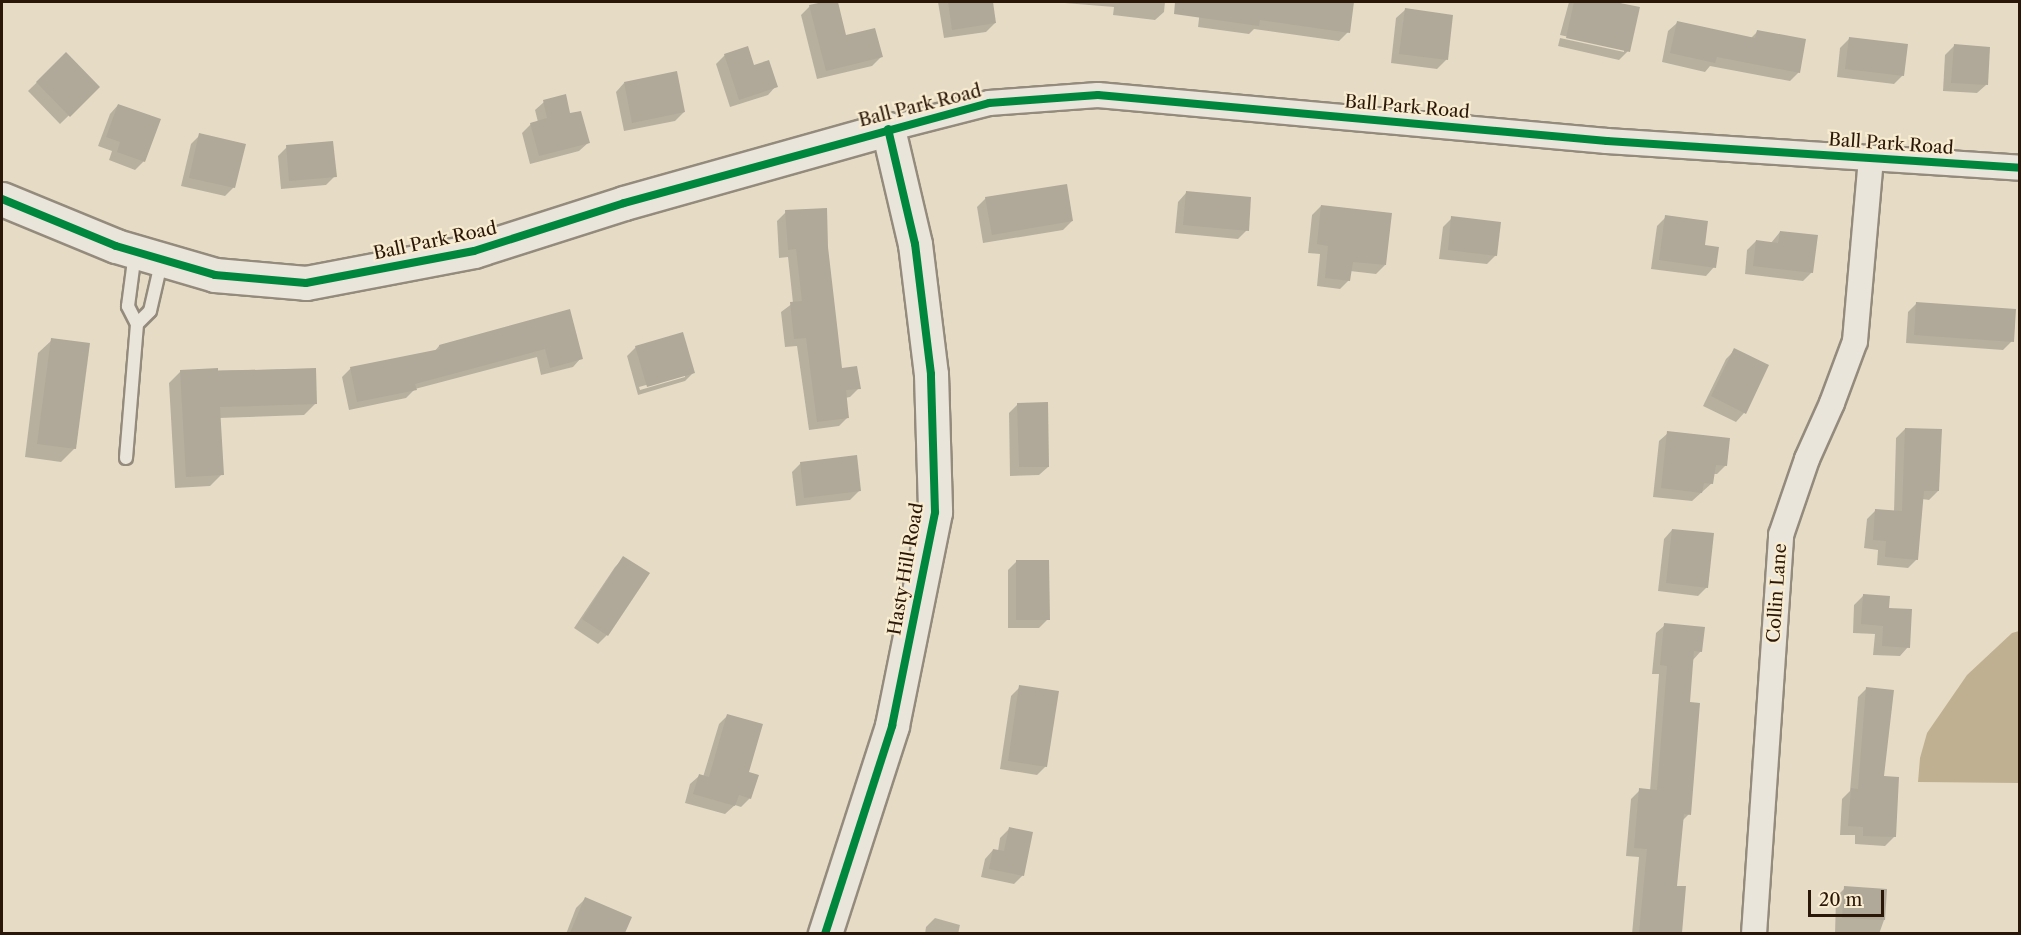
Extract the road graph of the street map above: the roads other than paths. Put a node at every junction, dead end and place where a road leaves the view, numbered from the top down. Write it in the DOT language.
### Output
graph roads {
  1 [pos="888,129"];
  2 [pos="1871,158"];
  3 [pos="2019,168"];
  4 [pos="2,199"];
  5 [pos="148,255"];
  6 [pos="137,324"];
  7 [pos="126,458"];
  8 [pos="825,933"];
  9 [pos="1754,933"];
  1 -- 2 [label="street, Ball Park Road"];
  1 -- 5 [label="street, Ball Park Road"];
  1 -- 8 [label="street, Hasty Hill Road"];
  2 -- 3 [label="street, Ball Park Road"];
  2 -- 9 [label="street, Collin Lane"];
  4 -- 5 [label="street, Ball Park Road"];
  5 -- 6 [label="lane"];
  5 -- 6 [label="lane"];
  6 -- 7 [label="lane"];
}
